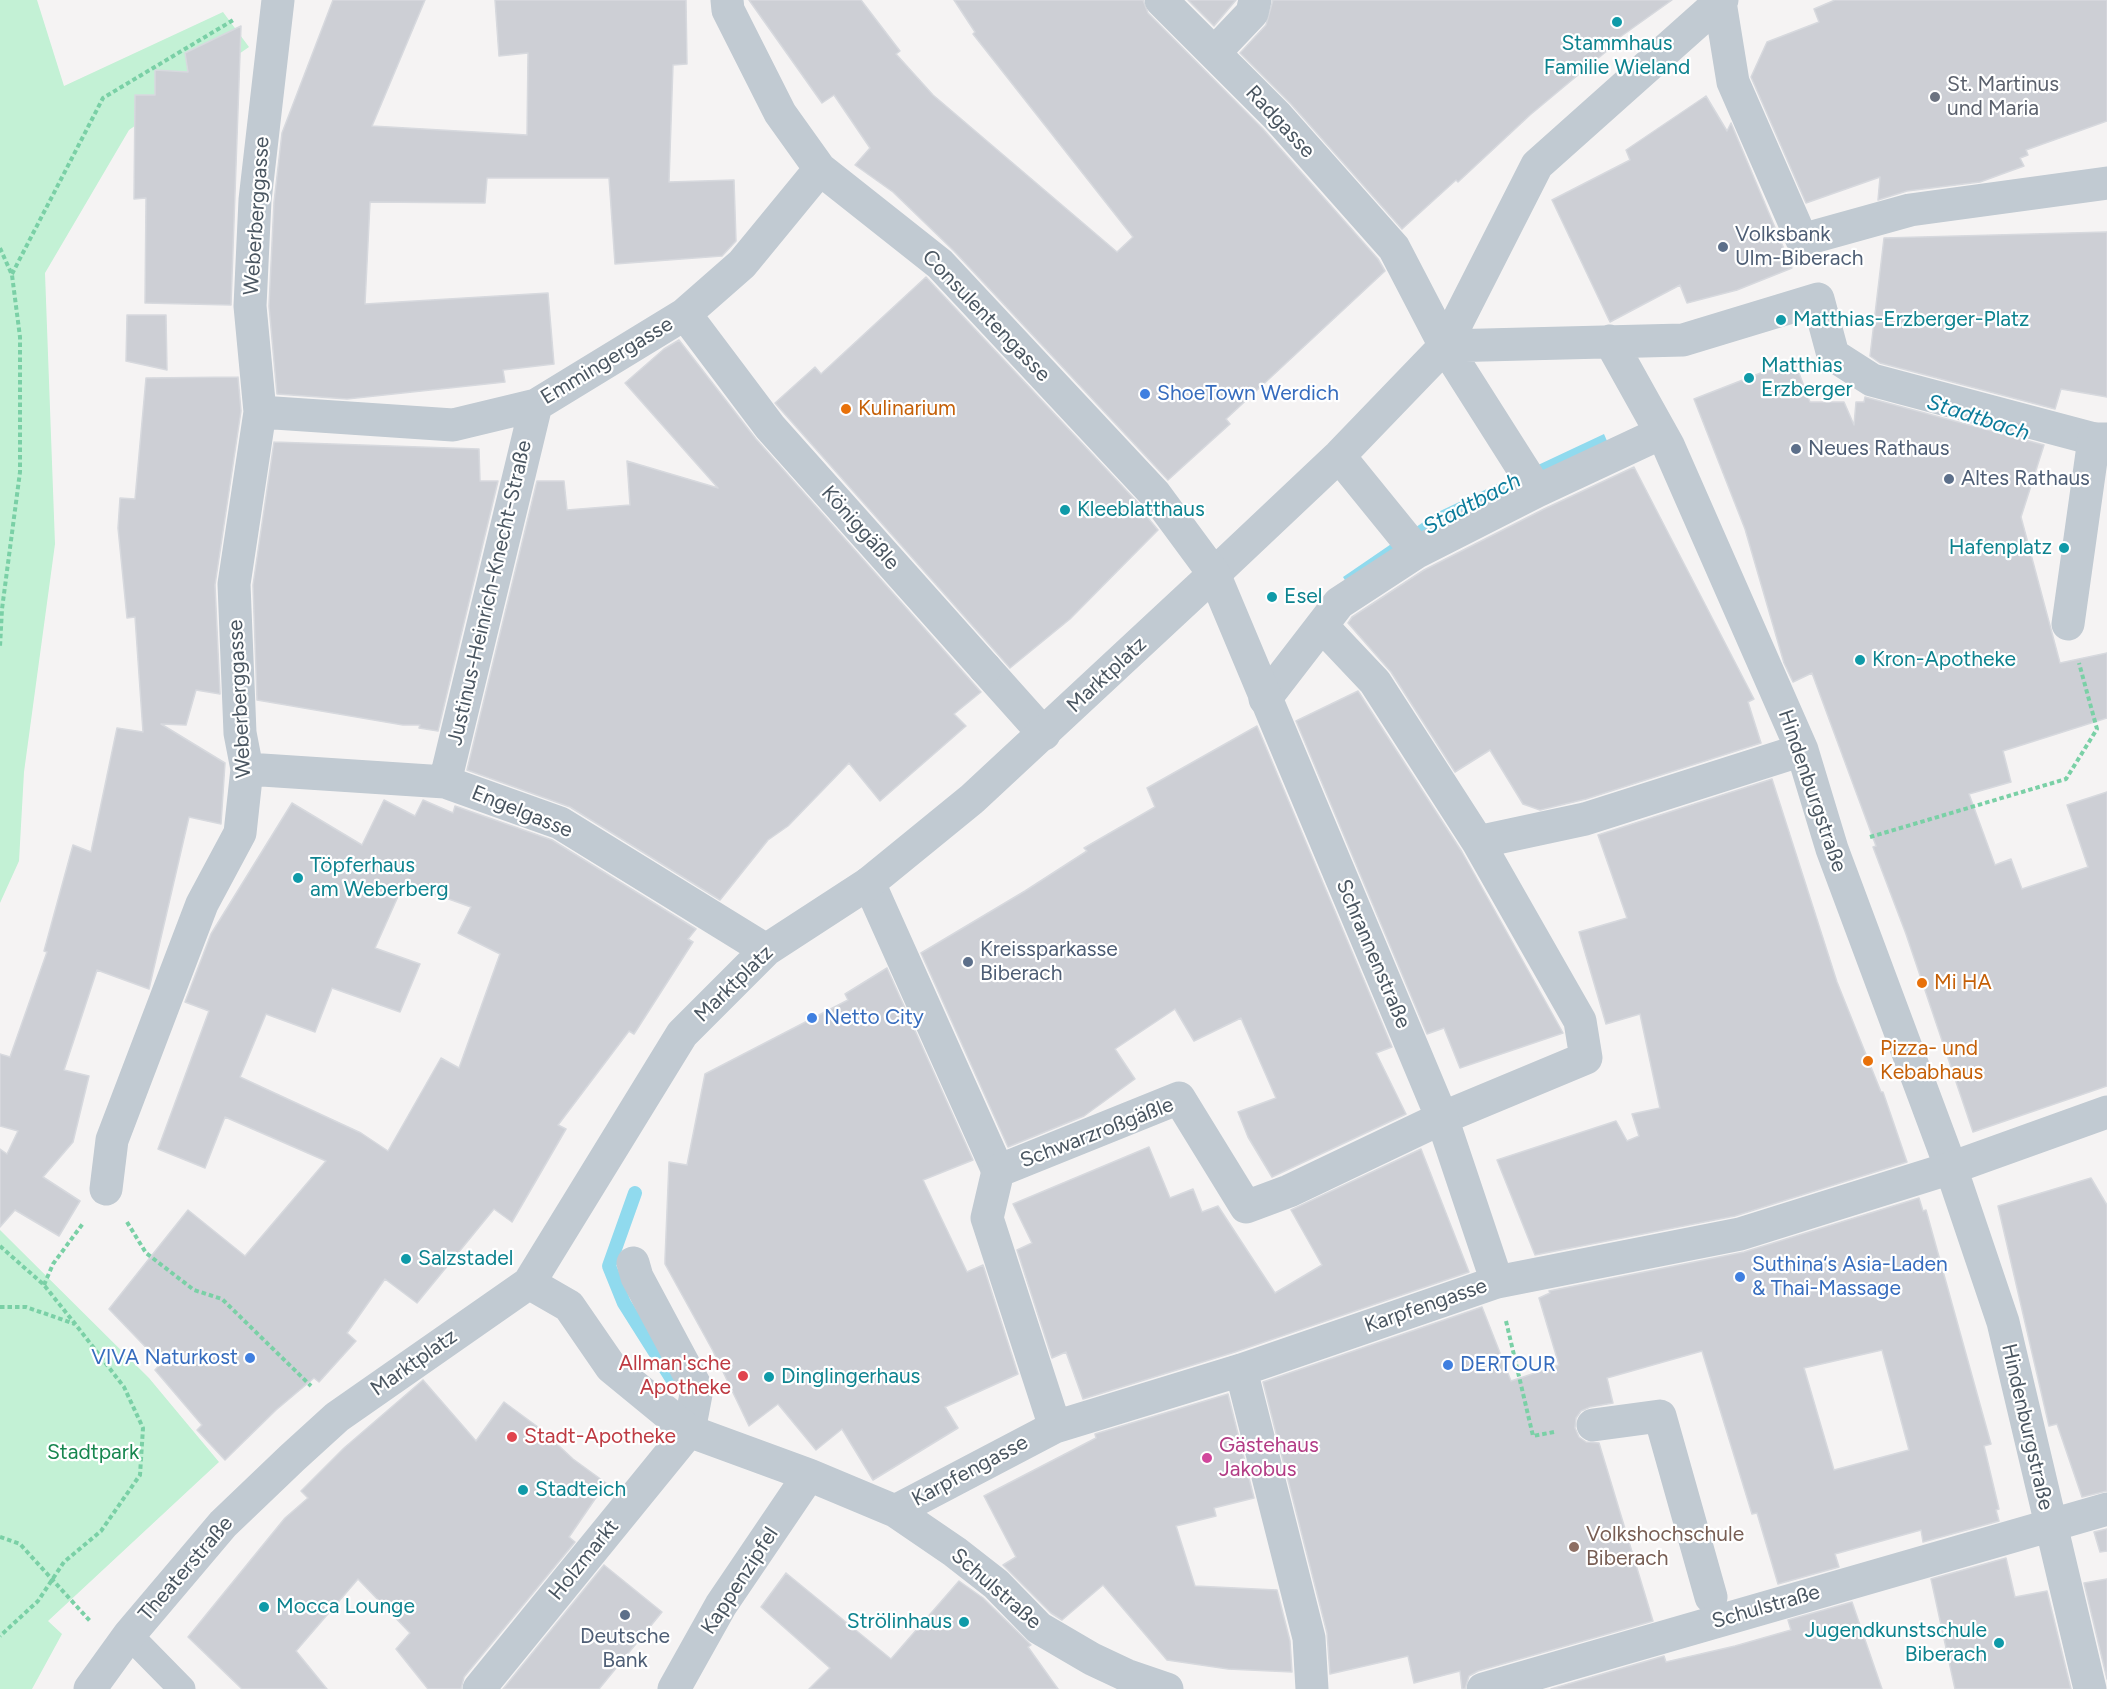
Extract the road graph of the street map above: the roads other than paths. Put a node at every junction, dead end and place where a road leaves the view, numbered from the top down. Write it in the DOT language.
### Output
graph roads {
  1 [pos="278,0"];
  2 [pos="1161,0"];
  3 [pos="1255,0"];
  4 [pos="1723,1"];
  5 [pos="727,5"];
  6 [pos="1214,53"];
  7 [pos="820,169"];
  8 [pos="2107,183"];
  9 [pos="685,314"];
  10 [pos="1610,341"];
  11 [pos="1444,346"];
  12 [pos="536,405"];
  13 [pos="260,412"];
  14 [pos="1665,439"];
  15 [pos="2101,439"];
  16 [pos="1339,456"];
  17 [pos="1531,480"];
  18 [pos="1411,543"];
  19 [pos="1214,574"];
  20 [pos="2068,624"];
  21 [pos="1322,626"];
  22 [pos="1265,699"];
  23 [pos="1044,734"];
  24 [pos="1802,750"];
  25 [pos="247,769"];
  26 [pos="445,782"];
  27 [pos="1478,843"];
  28 [pos="868,883"];
  29 [pos="765,950"];
  30 [pos="2107,1112"];
  31 [pos="1442,1118"];
  32 [pos="1946,1156"];
  33 [pos="998,1171"];
  34 [pos="106,1189"];
  35 [pos="633,1273"];
  36 [pos="1497,1282"];
  37 [pos="529,1283"];
  38 [pos="1242,1370"];
  39 [pos="1593,1425"];
  40 [pos="1055,1427"];
  41 [pos="689,1431"];
  42 [pos="292,1458"];
  43 [pos="809,1475"];
  44 [pos="2107,1509"];
  45 [pos="895,1511"];
  46 [pos="2049,1526"];
  47 [pos="1711,1597"];
  48 [pos="129,1635"];
  49 [pos="90,1689"];
  50 [pos="182,1689"];
  51 [pos="479,1689"];
  52 [pos="674,1689"];
  53 [pos="1167,1689"];
  54 [pos="1312,1689"];
  55 [pos="1483,1689"];
  56 [pos="2090,1689"];
  1 -- 13 [label="street, Weberberggasse"];
  2 -- 6 [label="street, Radgasse"];
  3 -- 6 [label="street"];
  4 -- 8 [label="street"];
  4 -- 11 [label="street, Marktplatz"];
  5 -- 7 [label="street, Consulentengasse"];
  6 -- 11 [label="street, Radgasse"];
  7 -- 9 [label="street, Emmingergasse"];
  7 -- 19 [label="street, Consulentengasse"];
  9 -- 12 [label="street, Emmingergasse"];
  9 -- 23 [label="street, Königgäßle"];
  10 -- 11 [label="street"];
  10 -- 14 [label="street, Hindenburgstraße"];
  10 -- 15 [label="street"];
  11 -- 16 [label="street, Marktplatz"];
  11 -- 17 [label="street, Radgasse"];
  12 -- 13 [label="street, Emmingergasse"];
  12 -- 26 [label="street, Justinus-Heinrich-Knecht-Straße"];
  13 -- 25 [label="street, Weberberggasse"];
  14 -- 17 [label="street"];
  14 -- 24 [label="street, Hindenburgstraße"];
  15 -- 20 [label="street"];
  16 -- 18 [label="street"];
  16 -- 19 [label="street, Marktplatz"];
  17 -- 18 [label="street"];
  18 -- 21 [label="street"];
  19 -- 22 [label="street, Schrannenstraße"];
  19 -- 23 [label="street, Marktplatz"];
  21 -- 22 [label="street"];
  21 -- 27 [label="street"];
  22 -- 31 [label="street, Schrannenstraße"];
  23 -- 28 [label="street, Marktplatz"];
  24 -- 27 [label="street"];
  24 -- 32 [label="street, Hindenburgstraße"];
  25 -- 26 [label="street, Engelgasse"];
  25 -- 34 [label="street, Weberberggasse"];
  26 -- 29 [label="street, Engelgasse"];
  27 -- 31 [label="street"];
  28 -- 29 [label="street, Marktplatz"];
  28 -- 33 [label="street, Schwarzroßgäßle"];
  29 -- 37 [label="street, Marktplatz"];
  30 -- 32 [label="street, Karpfengasse"];
  31 -- 33 [label="street, Schwarzroßgäßle"];
  31 -- 36 [label="street, Schrannenstraße"];
  32 -- 36 [label="street, Karpfengasse"];
  32 -- 46 [label="street, Hindenburgstraße"];
  33 -- 40 [label="street, Schwarzroßgäßle"];
  35 -- 41 [label="street"];
  36 -- 38 [label="street, Karpfengasse"];
  37 -- 41 [label="street"];
  37 -- 42 [label="street, Marktplatz"];
  38 -- 40 [label="street, Karpfengasse"];
  38 -- 54 [label="street"];
  39 -- 47 [label="street"];
  40 -- 45 [label="street, Karpfengasse"];
  41 -- 43 [label="street"];
  41 -- 51 [label="street, Holzmarkt"];
  42 -- 48 [label="street, Theaterstraße"];
  43 -- 45 [label="street"];
  43 -- 52 [label="street, Kappenzipfel"];
  44 -- 46 [label="street, Schulstraße"];
  45 -- 53 [label="street, Schulstraße"];
  46 -- 55 [label="street, Schulstraße"];
  46 -- 56 [label="street, Hindenburgstraße"];
  48 -- 49 [label="street, Theaterstraße"];
  48 -- 50 [label="lane"];
}
